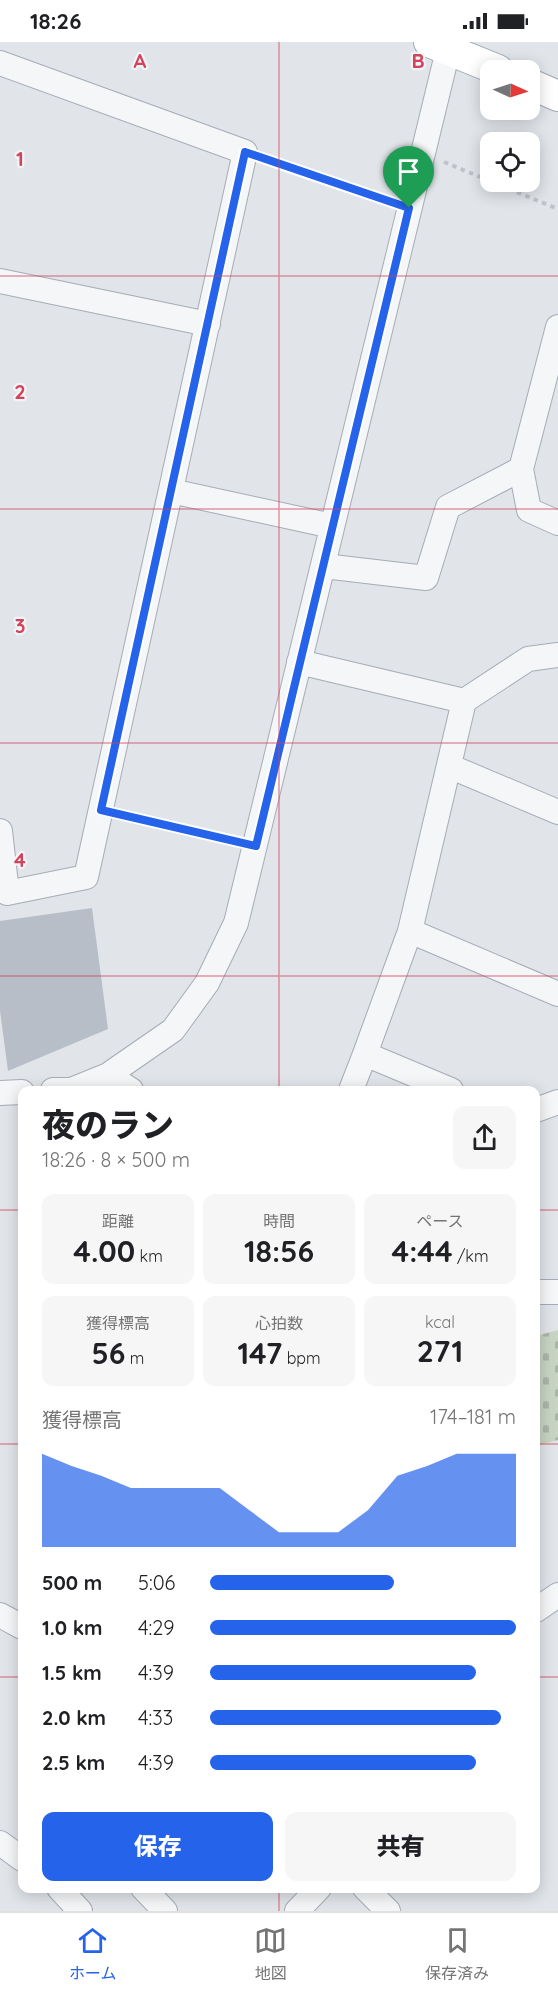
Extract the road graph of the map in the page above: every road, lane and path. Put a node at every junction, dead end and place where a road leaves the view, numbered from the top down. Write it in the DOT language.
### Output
graph roads {
  1 [pos="442,45"];
  2 [pos="480,62"];
  3 [pos="0,63"];
  4 [pos="540,88"];
  5 [pos="558,96"];
  6 [pos="245,152"];
  7 [pos="422,152"];
  8 [pos="480,176"];
  9 [pos="517,192"];
  10 [pos="409,208"];
  11 [pos="558,209"];
  12 [pos="0,280"];
  13 [pos="208,324"];
  14 [pos="558,327"];
  15 [pos="550,391"];
  16 [pos="520,469"];
  17 [pos="171,491"];
  18 [pos="558,523"];
  19 [pos="332,526"];
  20 [pos="324,566"];
  21 [pos="558,655"];
  22 [pos="299,662"];
  23 [pos="464,701"];
  24 [pos="449,766"];
  25 [pos="101,810"];
  26 [pos="558,812"];
  27 [pos="0,831"];
  28 [pos="256,846"];
  29 [pos="410,931"];
  30 [pos="558,993"];
  31 [pos="365,1054"];
  32 [pos="108,1075"];
  33 [pos="79,1086"];
  34 [pos="125,1086"];
  35 [pos="353,1086"];
  36 [pos="441,1086"];
  37 [pos="18,1092"];
  38 [pos="0,1093"];
  39 [pos="558,1102"];
  40 [pos="540,1109"];
  41 [pos="540,1292"];
  42 [pos="558,1292"];
  43 [pos="558,1595"];
  44 [pos="540,1607"];
  45 [pos="0,1615"];
  46 [pos="18,1626"];
  47 [pos="0,1843"];
  48 [pos="18,1856"];
  49 [pos="64,1893"];
  50 [pos="148,1893"];
  51 [pos="315,1893"];
  52 [pos="370,1893"];
  53 [pos="80,1911"];
  54 [pos="165,1911"];
  55 [pos="297,1911"];
  56 [pos="388,1911"];
  1 -- 2 [label="main road"];
  1 -- 7 [label="street"];
  3 -- 6 [label="street"];
  4 -- 5 [label="main road"];
  6 -- 10 [label="path"];
  6 -- 13 [label="street"];
  7 -- 8 [label="path"];
  7 -- 10 [label="street"];
  9 -- 11 [label="path"];
  10 -- 19 [label="street"];
  12 -- 13 [label="street"];
  13 -- 17 [label="street"];
  14 -- 15 [label="street"];
  15 -- 16 [label="street"];
  16 -- 18 [label="street"];
  16 -- 20 [label="street"];
  17 -- 19 [label="street"];
  17 -- 25 [label="street"];
  19 -- 20 [label="street"];
  20 -- 22 [label="street"];
  21 -- 23 [label="street"];
  22 -- 23 [label="street"];
  22 -- 28 [label="street"];
  23 -- 24 [label="street"];
  24 -- 26 [label="street"];
  24 -- 29 [label="street"];
  25 -- 27 [label="street"];
  25 -- 28 [label="path"];
  28 -- 32 [label="street"];
  29 -- 30 [label="street"];
  29 -- 31 [label="street"];
  31 -- 35 [label="street"];
  31 -- 36 [label="street"];
  32 -- 33 [label="street"];
  32 -- 34 [label="street"];
  37 -- 38 [label="street"];
  39 -- 40 [label="street"];
  41 -- 42 [label="street"];
  43 -- 44 [label="street"];
  45 -- 46 [label="street"];
  47 -- 48 [label="street"];
  49 -- 53 [label="street"];
  50 -- 54 [label="street"];
  51 -- 55 [label="street"];
  52 -- 56 [label="street"];
}
